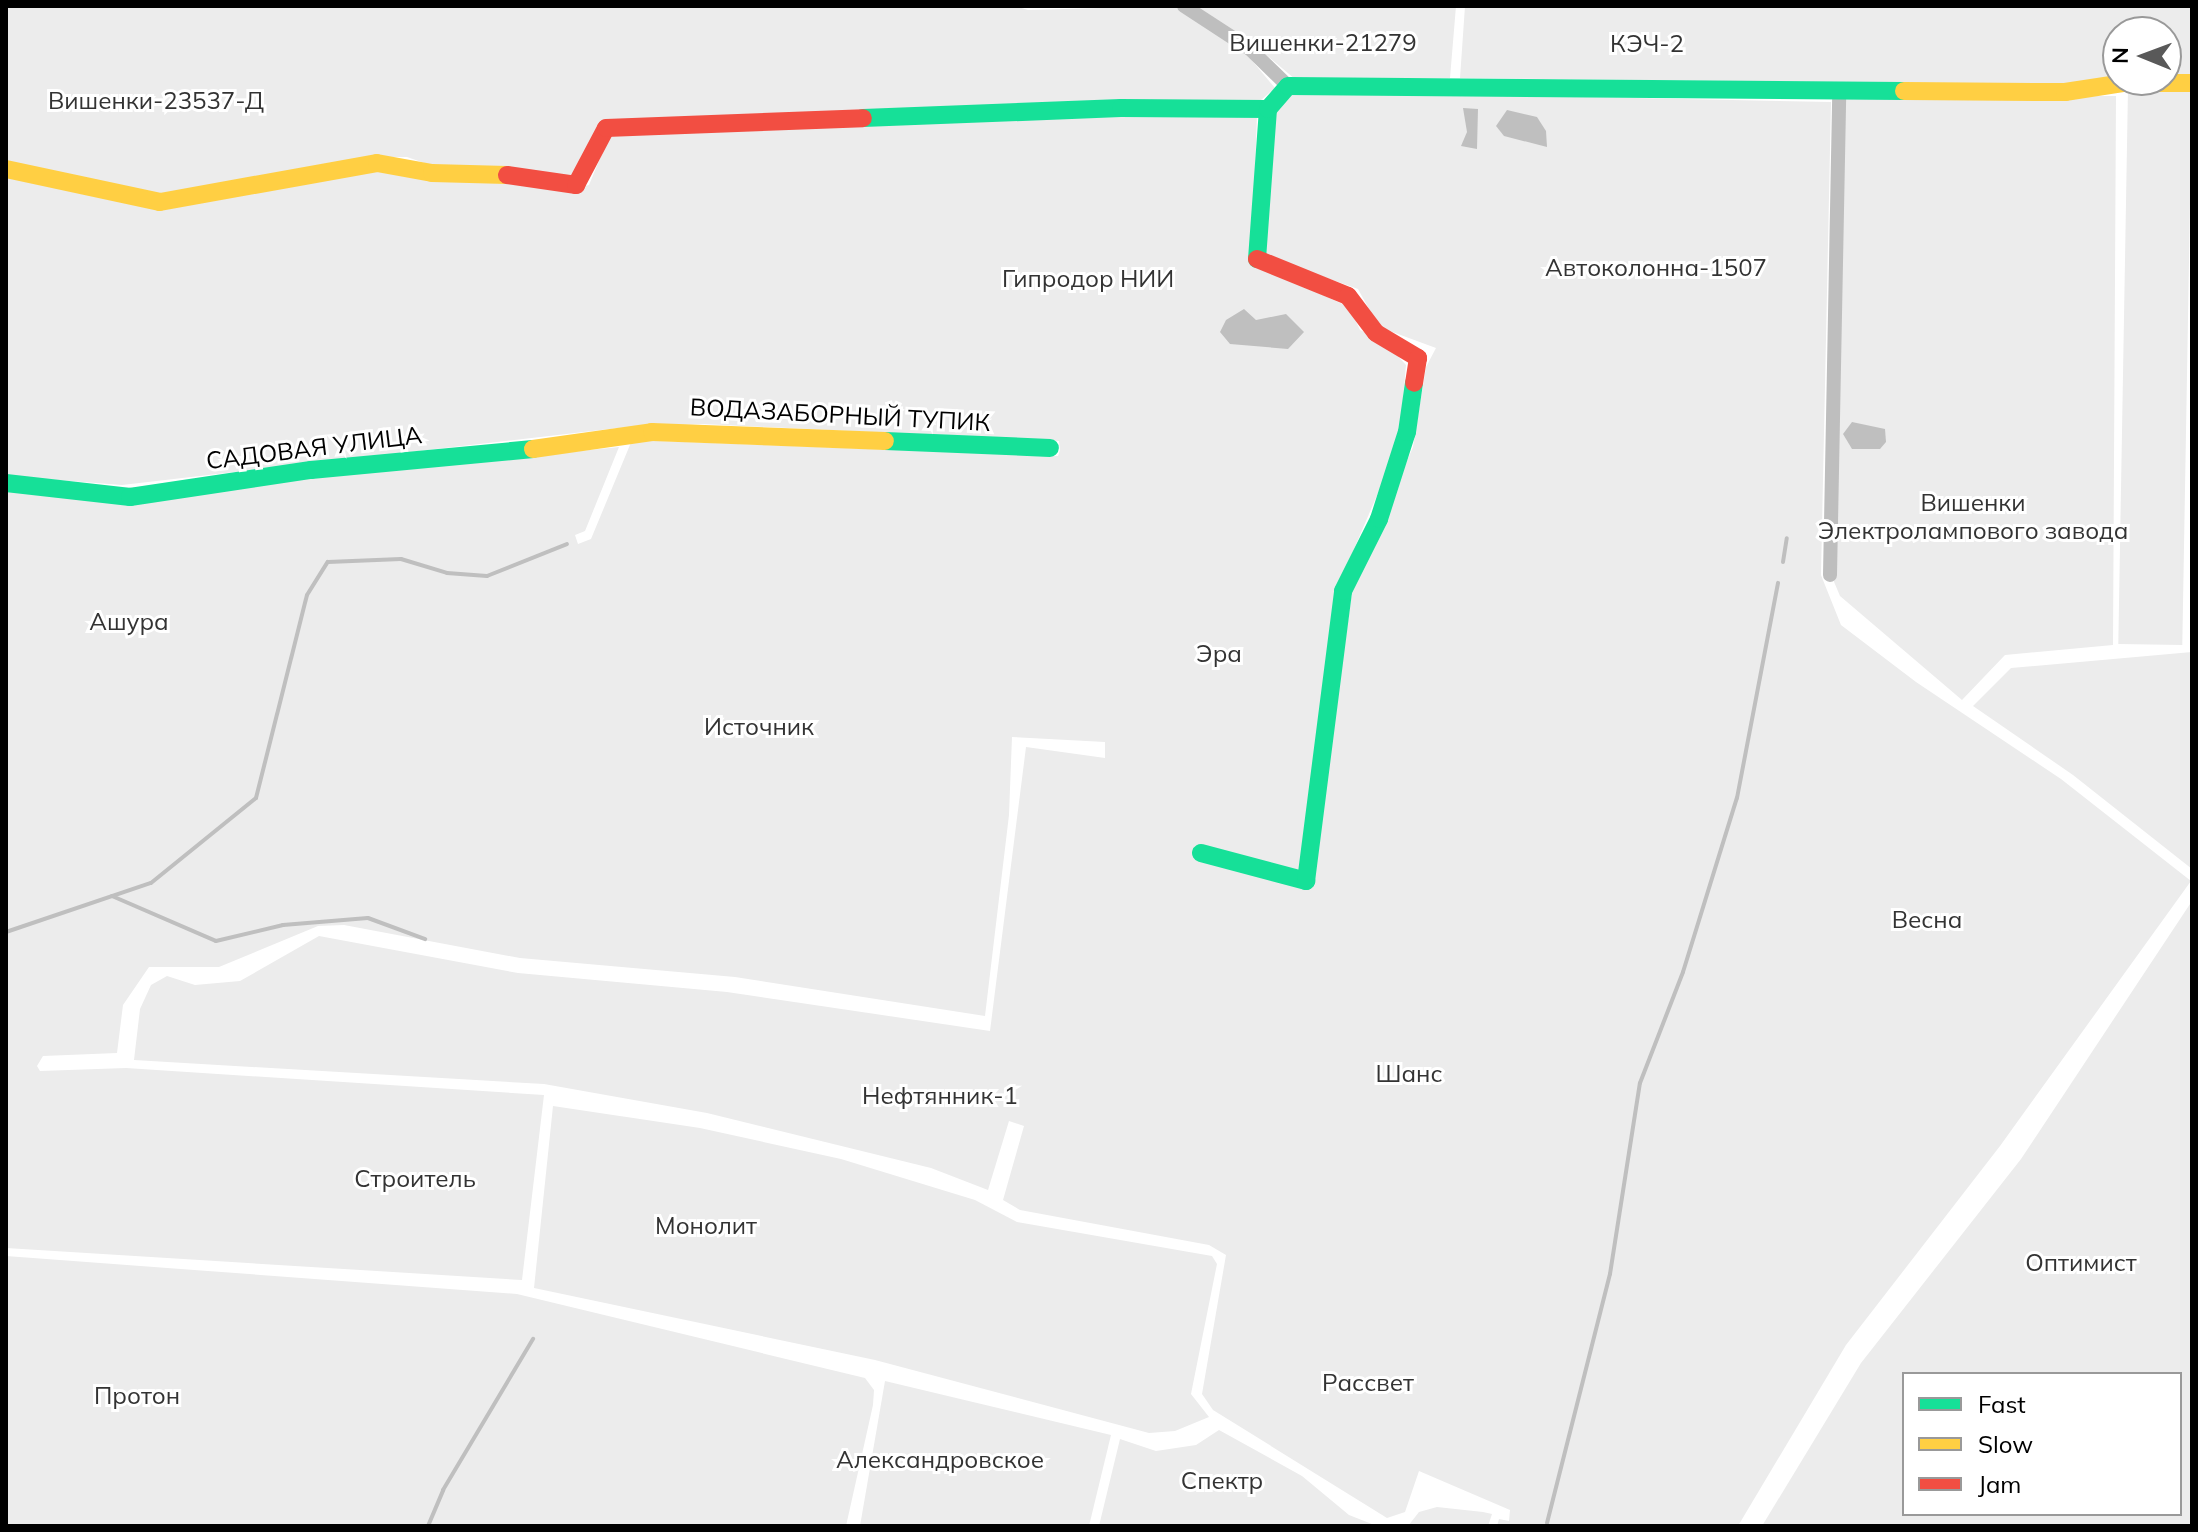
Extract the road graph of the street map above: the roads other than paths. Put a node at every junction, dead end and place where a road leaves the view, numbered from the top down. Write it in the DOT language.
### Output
graph roads {
  1 [pos="1184,6"];
  2 [pos="2192,83"];
  3 [pos="1288,86"];
  4 [pos="1839,89"];
  5 [pos="1268,109"];
  6 [pos="6,169"];
  7 [pos="627,435"];
  8 [pos="1050,448"];
  9 [pos="6,483"];
  10 [pos="1830,575"];
  11 [pos="1201,853"];
  1 -- 3 [label="street"];
  2 -- 4 [label="street"];
  3 -- 4 [label="street"];
  3 -- 5 [label="street"];
  4 -- 10 [label="street"];
  5 -- 6 [label="street"];
  5 -- 11 [label="street"];
  7 -- 8 [label="street, ВОДАЗАБОРНЫЙ ТУПИК"];
  7 -- 9 [label="street, САДОВАЯ УЛИЦА"];
}
